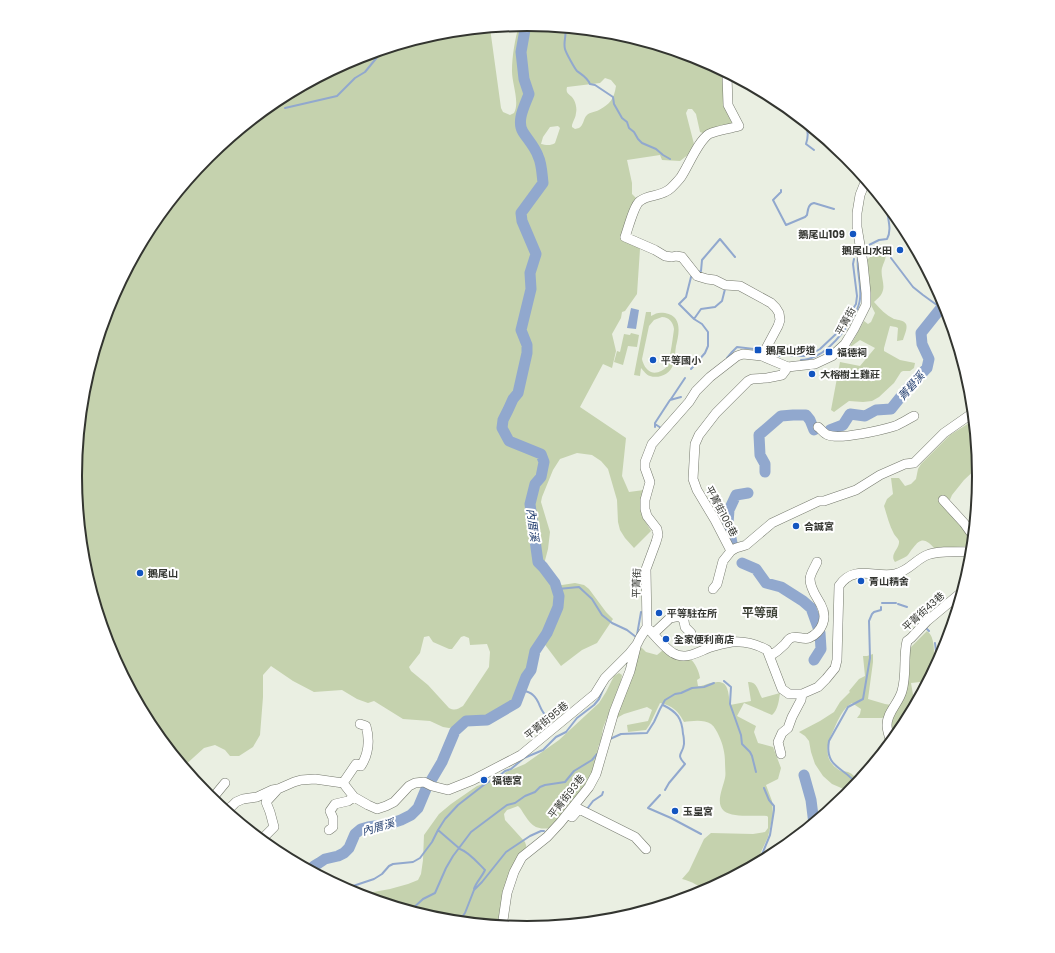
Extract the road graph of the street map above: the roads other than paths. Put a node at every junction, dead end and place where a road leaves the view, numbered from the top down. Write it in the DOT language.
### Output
graph roads {
  1 [pos="727,78"];
  2 [pos="864,185"];
  3 [pos="762,356"];
  4 [pos="788,367"];
  5 [pos="914,416"];
  6 [pos="969,416"];
  7 [pos="818,427"];
  8 [pos="943,500"];
  9 [pos="969,531"];
  10 [pos="731,551"];
  11 [pos="966,552"];
  12 [pos="817,562"];
  13 [pos="713,589"];
  14 [pos="956,597"];
  15 [pos="650,631"];
  16 [pos="691,633"];
  17 [pos="637,644"];
  18 [pos="770,656"];
  19 [pos="802,694"];
  20 [pos="360,724"];
  21 [pos="889,736"];
  22 [pos="781,754"];
  23 [pos="225,783"];
  24 [pos="343,783"];
  25 [pos="278,790"];
  26 [pos="215,795"];
  27 [pos="263,795"];
  28 [pos="354,797"];
  29 [pos="225,803"];
  30 [pos="230,807"];
  31 [pos="329,830"];
  32 [pos="265,836"];
  33 [pos="547,837"];
  34 [pos="646,849"];
  35 [pos="503,921"];
  1 -- 3 [label="street"];
  2 -- 4 [label="street, 平菁街"];
  3 -- 4 [label="street, 平菁街"];
  3 -- 15 [label="street, 平菁街"];
  4 -- 10 [label="street, 平菁街106巷"];
  5 -- 7 [label="street"];
  6 -- 10 [label="street, 平菁街106巷"];
  8 -- 9 [label="street"];
  10 -- 13 [label="street"];
  11 -- 19 [label="street"];
  12 -- 18 [label="street"];
  14 -- 21 [label="street, 平菁街43巷"];
  15 -- 16 [label="street, 平菁街95巷"];
  15 -- 17 [label="street, 平菁街95巷"];
  15 -- 18 [label="street"];
  17 -- 28 [label="street, 平菁街95巷"];
  17 -- 33 [label="street, 平菁街93巷"];
  18 -- 19 [label="street"];
  19 -- 22 [label="street"];
  20 -- 24 [label="street"];
  23 -- 26 [label="street"];
  24 -- 25 [label="street"];
  24 -- 28 [label="street, 平菁街95巷"];
  25 -- 27 [label="street"];
  25 -- 32 [label="street"];
  27 -- 29 [label="street"];
  27 -- 30 [label="street"];
  28 -- 31 [label="street"];
  33 -- 34 [label="street"];
  33 -- 35 [label="street, 平菁街93巷"];
}
